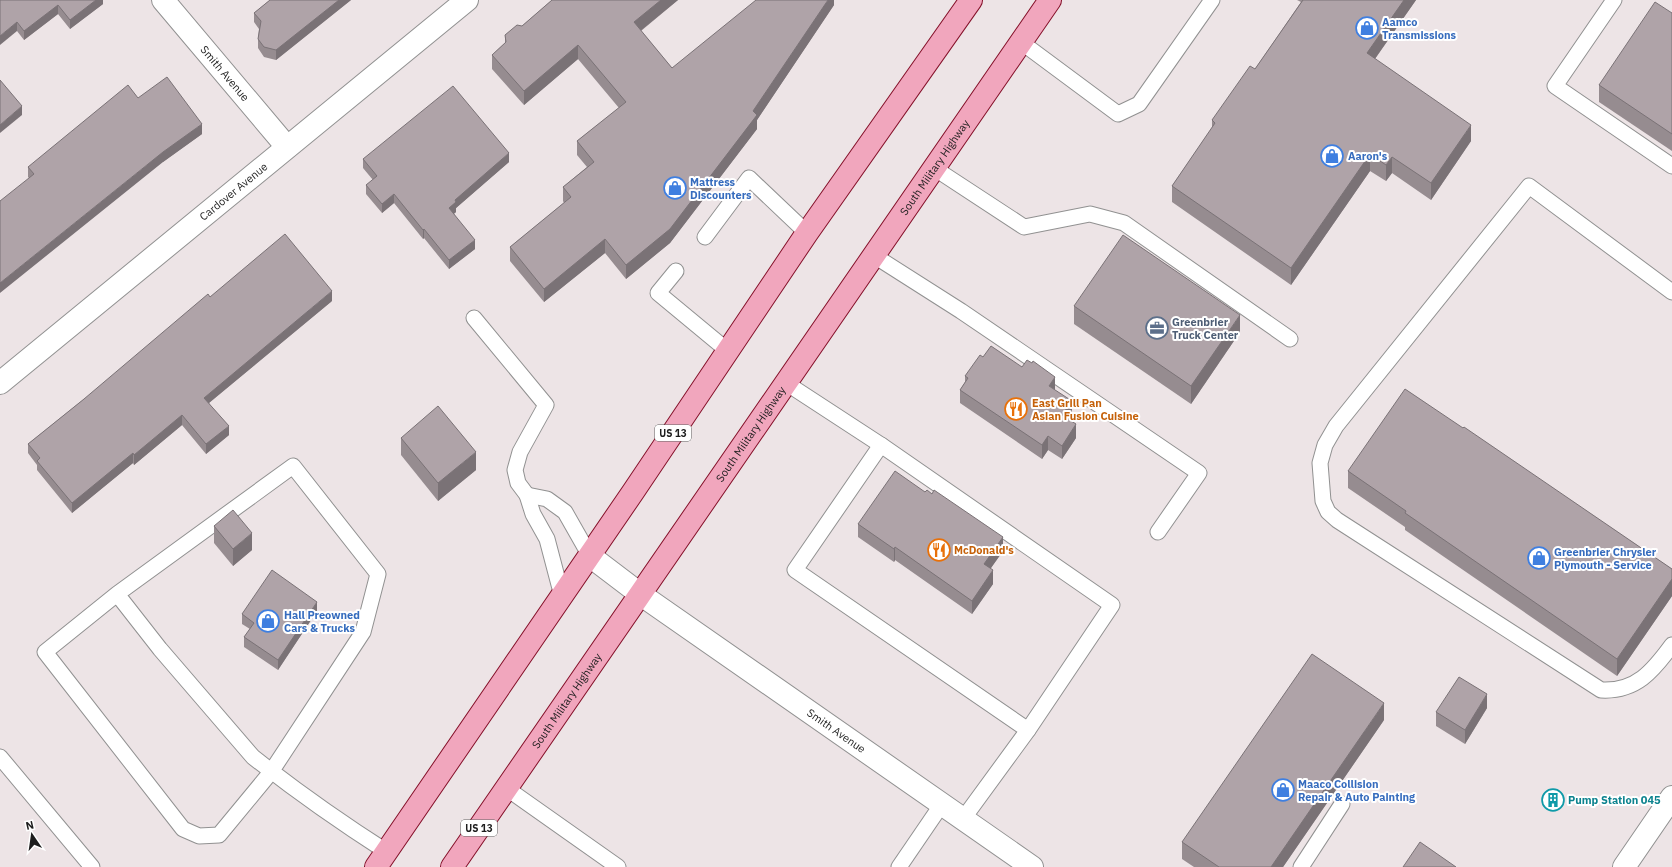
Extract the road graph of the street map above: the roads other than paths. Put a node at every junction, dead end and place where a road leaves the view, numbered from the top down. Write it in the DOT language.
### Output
graph roads {
  1 [pos="163,0"];
  2 [pos="467,0"];
  3 [pos="971,0"];
  4 [pos="1050,0"];
  5 [pos="1212,0"];
  6 [pos="1614,0"];
  7 [pos="1021,42"];
  8 [pos="287,147"];
  9 [pos="1672,166"];
  10 [pos="934,168"];
  11 [pos="807,233"];
  12 [pos="705,237"];
  13 [pos="873,255"];
  14 [pos="676,271"];
  15 [pos="1672,292"];
  16 [pos="474,318"];
  17 [pos="1290,339"];
  18 [pos="728,351"];
  19 [pos="0,383"];
  20 [pos="786,383"];
  21 [pos="881,445"];
  22 [pos="527,495"];
  23 [pos="1158,532"];
  24 [pos="590,556"];
  25 [pos="117,594"];
  26 [pos="640,594"];
  27 [pos="562,596"];
  28 [pos="1672,645"];
  29 [pos="1028,730"];
  30 [pos="0,757"];
  31 [pos="271,772"];
  32 [pos="506,788"];
  33 [pos="1672,797"];
  34 [pos="942,804"];
  35 [pos="1342,804"];
  36 [pos="963,819"];
  37 [pos="381,859"];
  38 [pos="92,867"];
  39 [pos="452,867"];
  40 [pos="618,867"];
  41 [pos="899,867"];
  42 [pos="1032,867"];
  43 [pos="1301,867"];
  44 [pos="1624,867"];
  1 -- 8 [label="street, Smith Avenue"];
  2 -- 8 [label="street, Cardover Avenue"];
  3 -- 11 [label="main road, US 13"];
  4 -- 7 [label="main road, South Military Highway / US 13"];
  5 -- 7 [label="lane"];
  6 -- 9 [label="lane"];
  7 -- 10 [label="main road, South Military Highway / US 13"];
  8 -- 19 [label="street, Cardover Avenue"];
  10 -- 13 [label="main road, South Military Highway / US 13"];
  10 -- 17 [label="lane"];
  11 -- 12 [label="lane"];
  11 -- 18 [label="main road, US 13"];
  13 -- 20 [label="main road, South Military Highway / US 13"];
  13 -- 23 [label="lane"];
  14 -- 18 [label="lane"];
  15 -- 28 [label="lane"];
  16 -- 22 [label="lane"];
  18 -- 24 [label="main road, US 13"];
  20 -- 21 [label="lane"];
  20 -- 26 [label="main road, South Military Highway / US 13"];
  21 -- 29 [label="lane"];
  21 -- 29 [label="lane"];
  22 -- 24 [label="lane"];
  22 -- 27 [label="lane"];
  24 -- 26 [label="street, Smith Avenue"];
  24 -- 27 [label="main road, US 13"];
  25 -- 31 [label="lane"];
  25 -- 31 [label="lane"];
  25 -- 31 [label="lane"];
  26 -- 32 [label="main road, South Military Highway / US 13"];
  26 -- 34 [label="street, Smith Avenue"];
  27 -- 37 [label="main road, US 13"];
  29 -- 36 [label="lane"];
  30 -- 38 [label="lane"];
  31 -- 37 [label="lane"];
  32 -- 39 [label="main road, South Military Highway / US 13"];
  32 -- 40 [label="lane"];
  33 -- 44 [label="street"];
  34 -- 36 [label="street, Smith Avenue"];
  34 -- 41 [label="lane"];
  35 -- 43 [label="lane"];
  36 -- 42 [label="street, Smith Avenue"];
}
